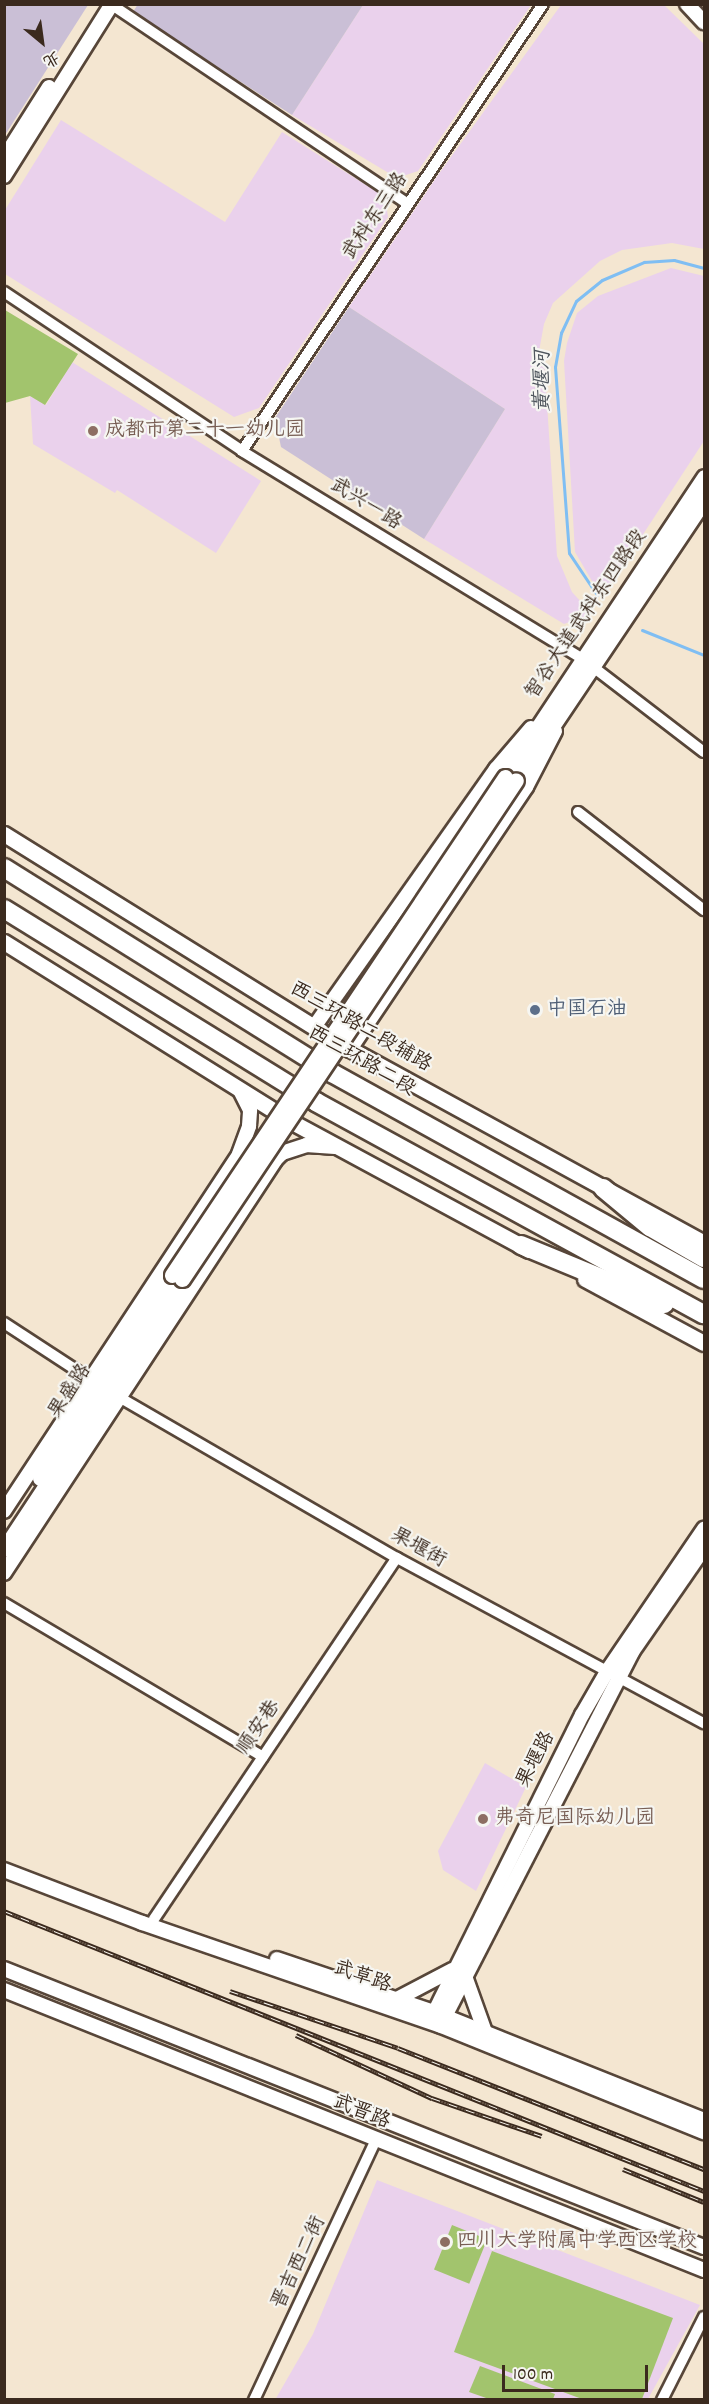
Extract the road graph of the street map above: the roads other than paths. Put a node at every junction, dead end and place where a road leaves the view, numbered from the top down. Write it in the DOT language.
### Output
graph roads {
  1 [pos="543,4"];
  2 [pos="687,4"];
  3 [pos="109,5"];
  4 [pos="705,22"];
  5 [pos="4,158"];
  6 [pos="4,177"];
  7 [pos="407,203"];
  8 [pos="4,292"];
  9 [pos="242,451"];
  10 [pos="705,477"];
  11 [pos="705,500"];
  12 [pos="588,665"];
  13 [pos="550,706"];
  14 [pos="567,709"];
  15 [pos="705,752"];
  16 [pos="510,778"];
  17 [pos="578,812"];
  18 [pos="4,834"];
  19 [pos="4,868"];
  20 [pos="4,909"];
  21 [pos="705,910"];
  22 [pos="4,942"];
  23 [pos="314,1027"];
  24 [pos="350,1049"];
  25 [pos="240,1090"];
  26 [pos="340,1148"];
  27 [pos="603,1188"];
  28 [pos="705,1244"];
  29 [pos="521,1245"];
  30 [pos="705,1258"];
  31 [pos="705,1279"];
  32 [pos="705,1314"];
  33 [pos="705,1320"];
  34 [pos="4,1323"];
  35 [pos="705,1342"];
  36 [pos="90,1379"];
  37 [pos="119,1397"];
  38 [pos="66,1415"];
  39 [pos="93,1437"];
  40 [pos="43,1483"];
  41 [pos="6,1509"];
  42 [pos="705,1529"];
  43 [pos="33,1530"];
  44 [pos="4,1532"];
  45 [pos="705,1548"];
  46 [pos="4,1550"];
  47 [pos="397,1558"];
  48 [pos="4,1573"];
  49 [pos="4,1603"];
  50 [pos="613,1673"];
  51 [pos="705,1723"];
  52 [pos="263,1757"];
  53 [pos="4,1862"];
  54 [pos="4,1870"];
  55 [pos="154,1919"];
  56 [pos="4,1970"];
  57 [pos="459,1973"];
  58 [pos="4,1990"];
  59 [pos="397,1999"];
  60 [pos="437,2019"];
  61 [pos="485,2032"];
  62 [pos="705,2120"];
  63 [pos="705,2132"];
  64 [pos="376,2140"];
  65 [pos="705,2247"];
  66 [pos="705,2270"];
  67 [pos="705,2317"];
  68 [pos="254,2400"];
  69 [pos="662,2400"];
  1 -- 7 [label="street, 武科东三路"];
  2 -- 4 [label="street"];
  3 -- 5 [label="street"];
  3 -- 6 [label="street"];
  3 -- 7 [label="street"];
  7 -- 9 [label="street, 武科东三路"];
  8 -- 9 [label="street, 武兴一路"];
  9 -- 12 [label="street, 武兴一路"];
  10 -- 12 [label="main road, 智谷大道武科东四路段"];
  11 -- 12 [label="main road, 智谷大道武科东四路段"];
  12 -- 13 [label="main road, 智谷大道武科东四路段"];
  12 -- 14 [label="main road"];
  12 -- 15 [label="street, 武兴一路"];
  13 -- 16 [label="main road, 智谷大道武科东四路段"];
  13 -- 23 [label="street"];
  14 -- 16 [label="main road"];
  14 -- 24 [label="street"];
  16 -- 40 [label="main road, 果盛路, bridge"];
  17 -- 21 [label="street"];
  18 -- 23 [label="main road, 西三环路二段辅路"];
  19 -- 31 [label="highway, 西三环路二段"];
  20 -- 32 [label="highway"];
  22 -- 25 [label="main road"];
  23 -- 24 [label="main road, 西三环路二段辅路"];
  24 -- 27 [label="main road, 西三环路二段辅路"];
  25 -- 26 [label="main road"];
  25 -- 36 [label="street"];
  26 -- 29 [label="main road"];
  26 -- 37 [label="street"];
  27 -- 28 [label="main road, 西三环路二段辅路"];
  27 -- 30 [label="highway"];
  29 -- 33 [label="highway"];
  29 -- 35 [label="main road"];
  34 -- 36 [label="street"];
  36 -- 38 [label="street"];
  37 -- 39 [label="street"];
  37 -- 47 [label="street, 果堰街"];
  38 -- 40 [label="street"];
  38 -- 41 [label="street"];
  39 -- 40 [label="street"];
  39 -- 43 [label="street"];
  40 -- 41 [label="street"];
  40 -- 43 [label="street"];
  40 -- 44 [label="main road, 果盛路"];
  40 -- 46 [label="main road"];
  42 -- 50 [label="street, 果堰路"];
  43 -- 48 [label="street"];
  45 -- 50 [label="street, 果堰路"];
  47 -- 50 [label="street, 果堰街"];
  47 -- 52 [label="street, 顺安巷"];
  49 -- 52 [label="street"];
  50 -- 51 [label="street, 果堰街"];
  50 -- 57 [label="street, 果堰路"];
  52 -- 55 [label="street, 顺安巷"];
  53 -- 55 [label="street, 武草路"];
  54 -- 60 [label="street, 武草路"];
  55 -- 59 [label="street, 武草路"];
  56 -- 65 [label="street, 武晋路"];
  57 -- 59 [label="street"];
  57 -- 60 [label="street, 果堰路"];
  57 -- 61 [label="street"];
  58 -- 64 [label="street, 武晋路"];
  59 -- 60 [label="street, 武草路"];
  60 -- 61 [label="street, 武草路"];
  60 -- 63 [label="street, 武草路"];
  61 -- 62 [label="street, 武草路"];
  64 -- 66 [label="street, 武晋路"];
  64 -- 68 [label="street, 晋吉西二街"];
  67 -- 69 [label="street"];
}
